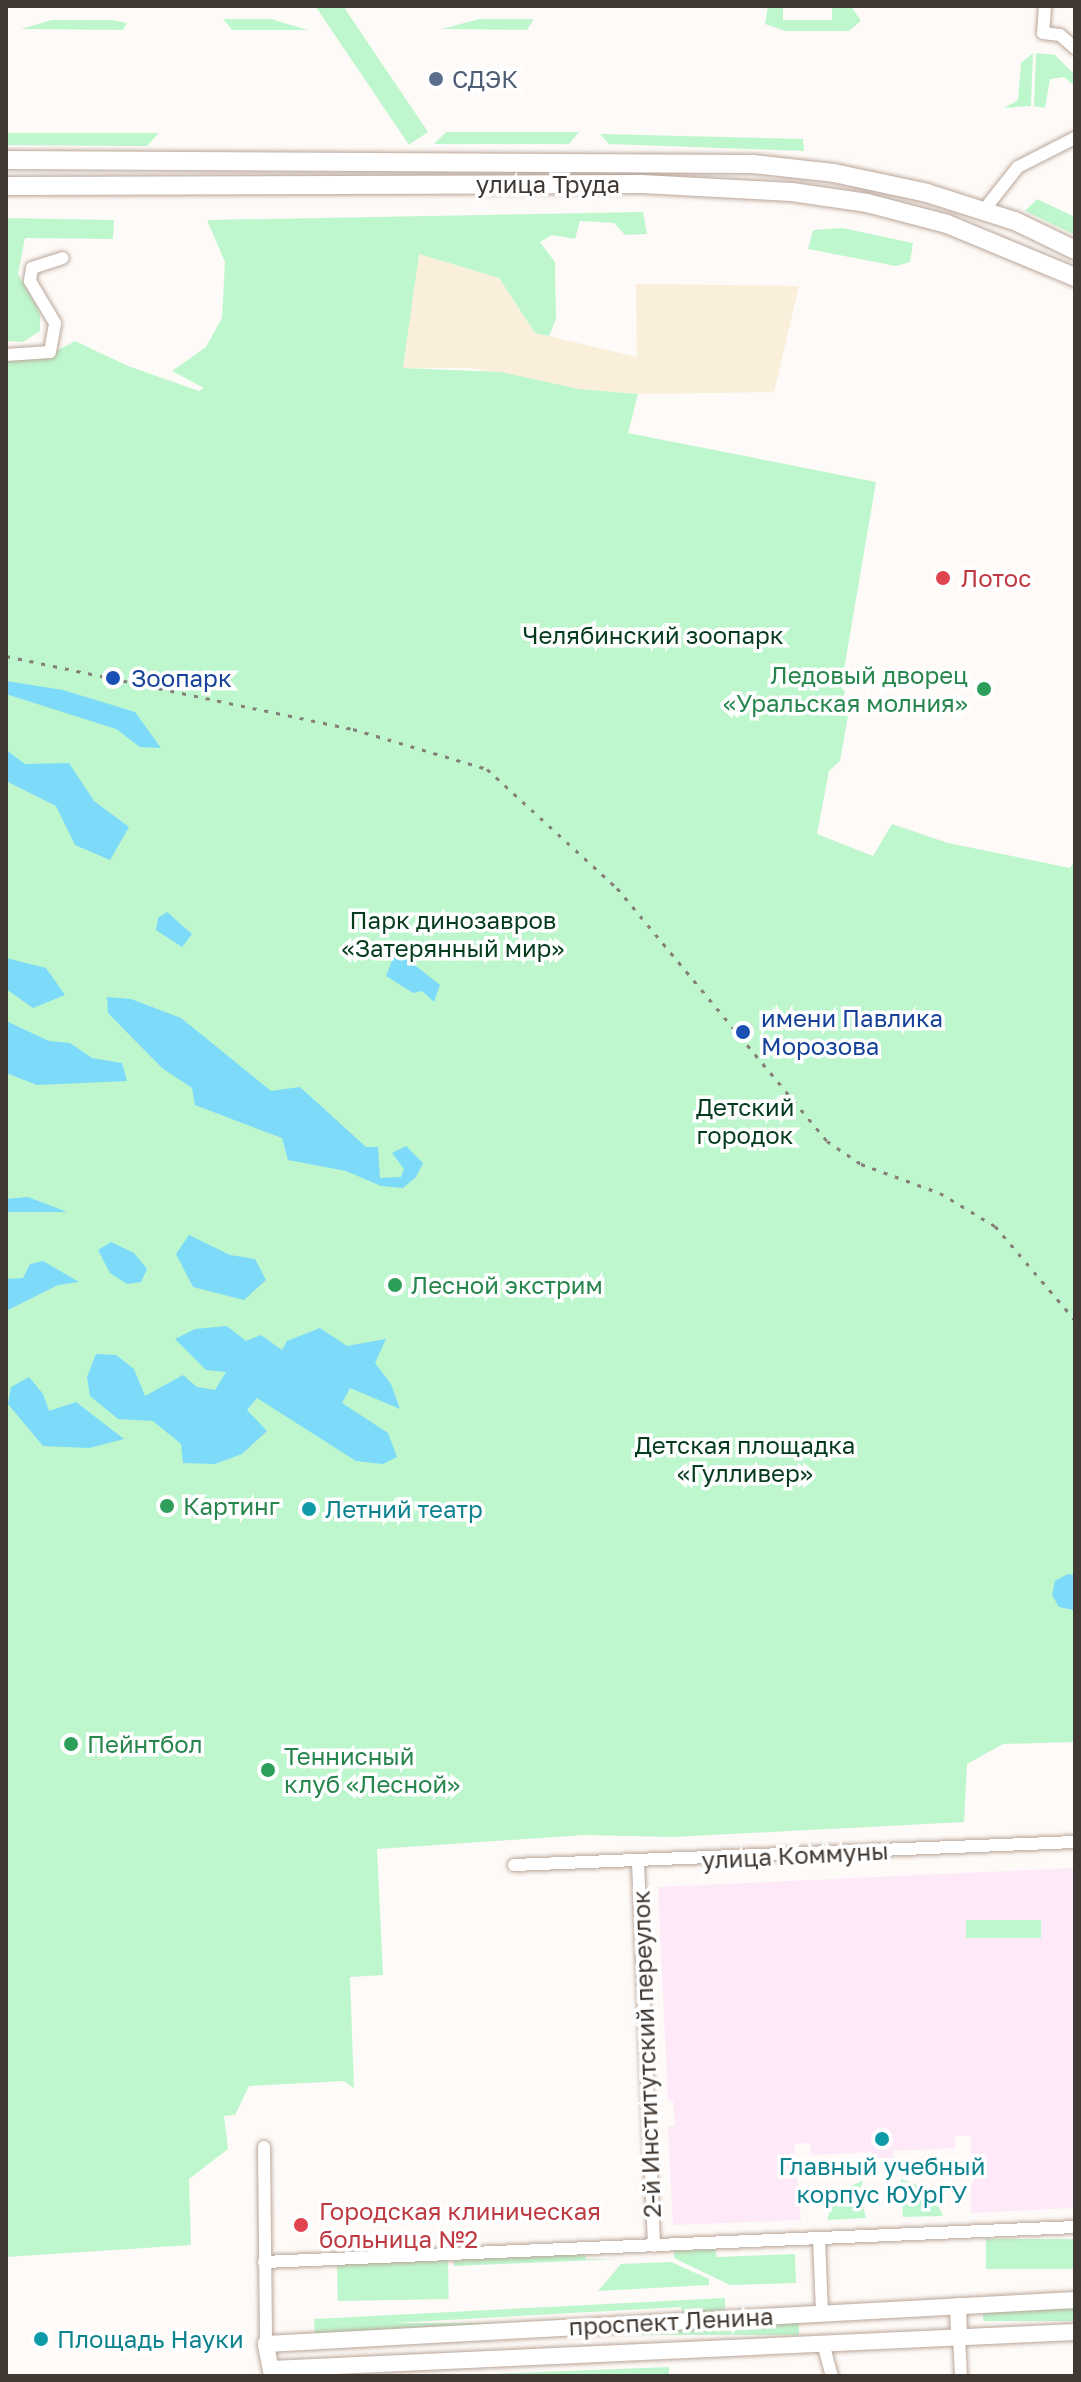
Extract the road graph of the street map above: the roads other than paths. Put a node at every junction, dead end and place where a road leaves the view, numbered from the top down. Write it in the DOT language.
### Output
graph roads {
  1 [pos="1045,6"];
  2 [pos="1075,48"];
  3 [pos="1075,138"];
  4 [pos="6,160"];
  5 [pos="6,186"];
  6 [pos="984,210"];
  7 [pos="975,233"];
  8 [pos="1075,250"];
  9 [pos="62,258"];
  10 [pos="1075,277"];
  11 [pos="6,355"];
  12 [pos="1075,1842"];
  13 [pos="638,1863"];
  14 [pos="514,1865"];
  15 [pos="264,2147"];
  16 [pos="1075,2227"];
  17 [pos="819,2238"];
  18 [pos="654,2246"];
  19 [pos="264,2262"];
  20 [pos="1075,2300"];
  21 [pos="958,2306"];
  22 [pos="822,2312"];
  23 [pos="1075,2332"];
  24 [pos="959,2337"];
  25 [pos="340,2340"];
  26 [pos="823,2343"];
  27 [pos="266,2344"];
  28 [pos="341,2365"];
  29 [pos="272,2372"];
  30 [pos="832,2376"];
  31 [pos="961,2376"];
  1 -- 2 [label="street"];
  3 -- 6 [label="street"];
  4 -- 6 [label="main road, улица Труда"];
  5 -- 7 [label="main road, улица Труда"];
  6 -- 7 [label="main road"];
  6 -- 8 [label="main road, улица Труда"];
  7 -- 10 [label="main road, улица Труда"];
  9 -- 11 [label="street"];
  12 -- 13 [label="street, улица Коммуны"];
  13 -- 14 [label="street, улица Коммуны"];
  13 -- 18 [label="street, 2-й Институтский переулок"];
  15 -- 19 [label="street"];
  16 -- 17 [label="street"];
  17 -- 18 [label="street"];
  17 -- 22 [label="street"];
  18 -- 19 [label="street"];
  19 -- 27 [label="street"];
  20 -- 21 [label="main road, проспект Ленина"];
  21 -- 22 [label="main road, проспект Ленина"];
  21 -- 24 [label="main road"];
  22 -- 25 [label="main road, проспект Ленина"];
  22 -- 26 [label="main road"];
  23 -- 24 [label="main road, проспект Ленина"];
  24 -- 26 [label="main road, проспект Ленина"];
  24 -- 31 [label="street"];
  25 -- 27 [label="main road, проспект Ленина"];
  25 -- 28 [label="main road"];
  26 -- 28 [label="main road, проспект Ленина"];
  26 -- 30 [label="street"];
  27 -- 29 [label="main road"];
  28 -- 29 [label="main road, проспект Ленина"];
}
